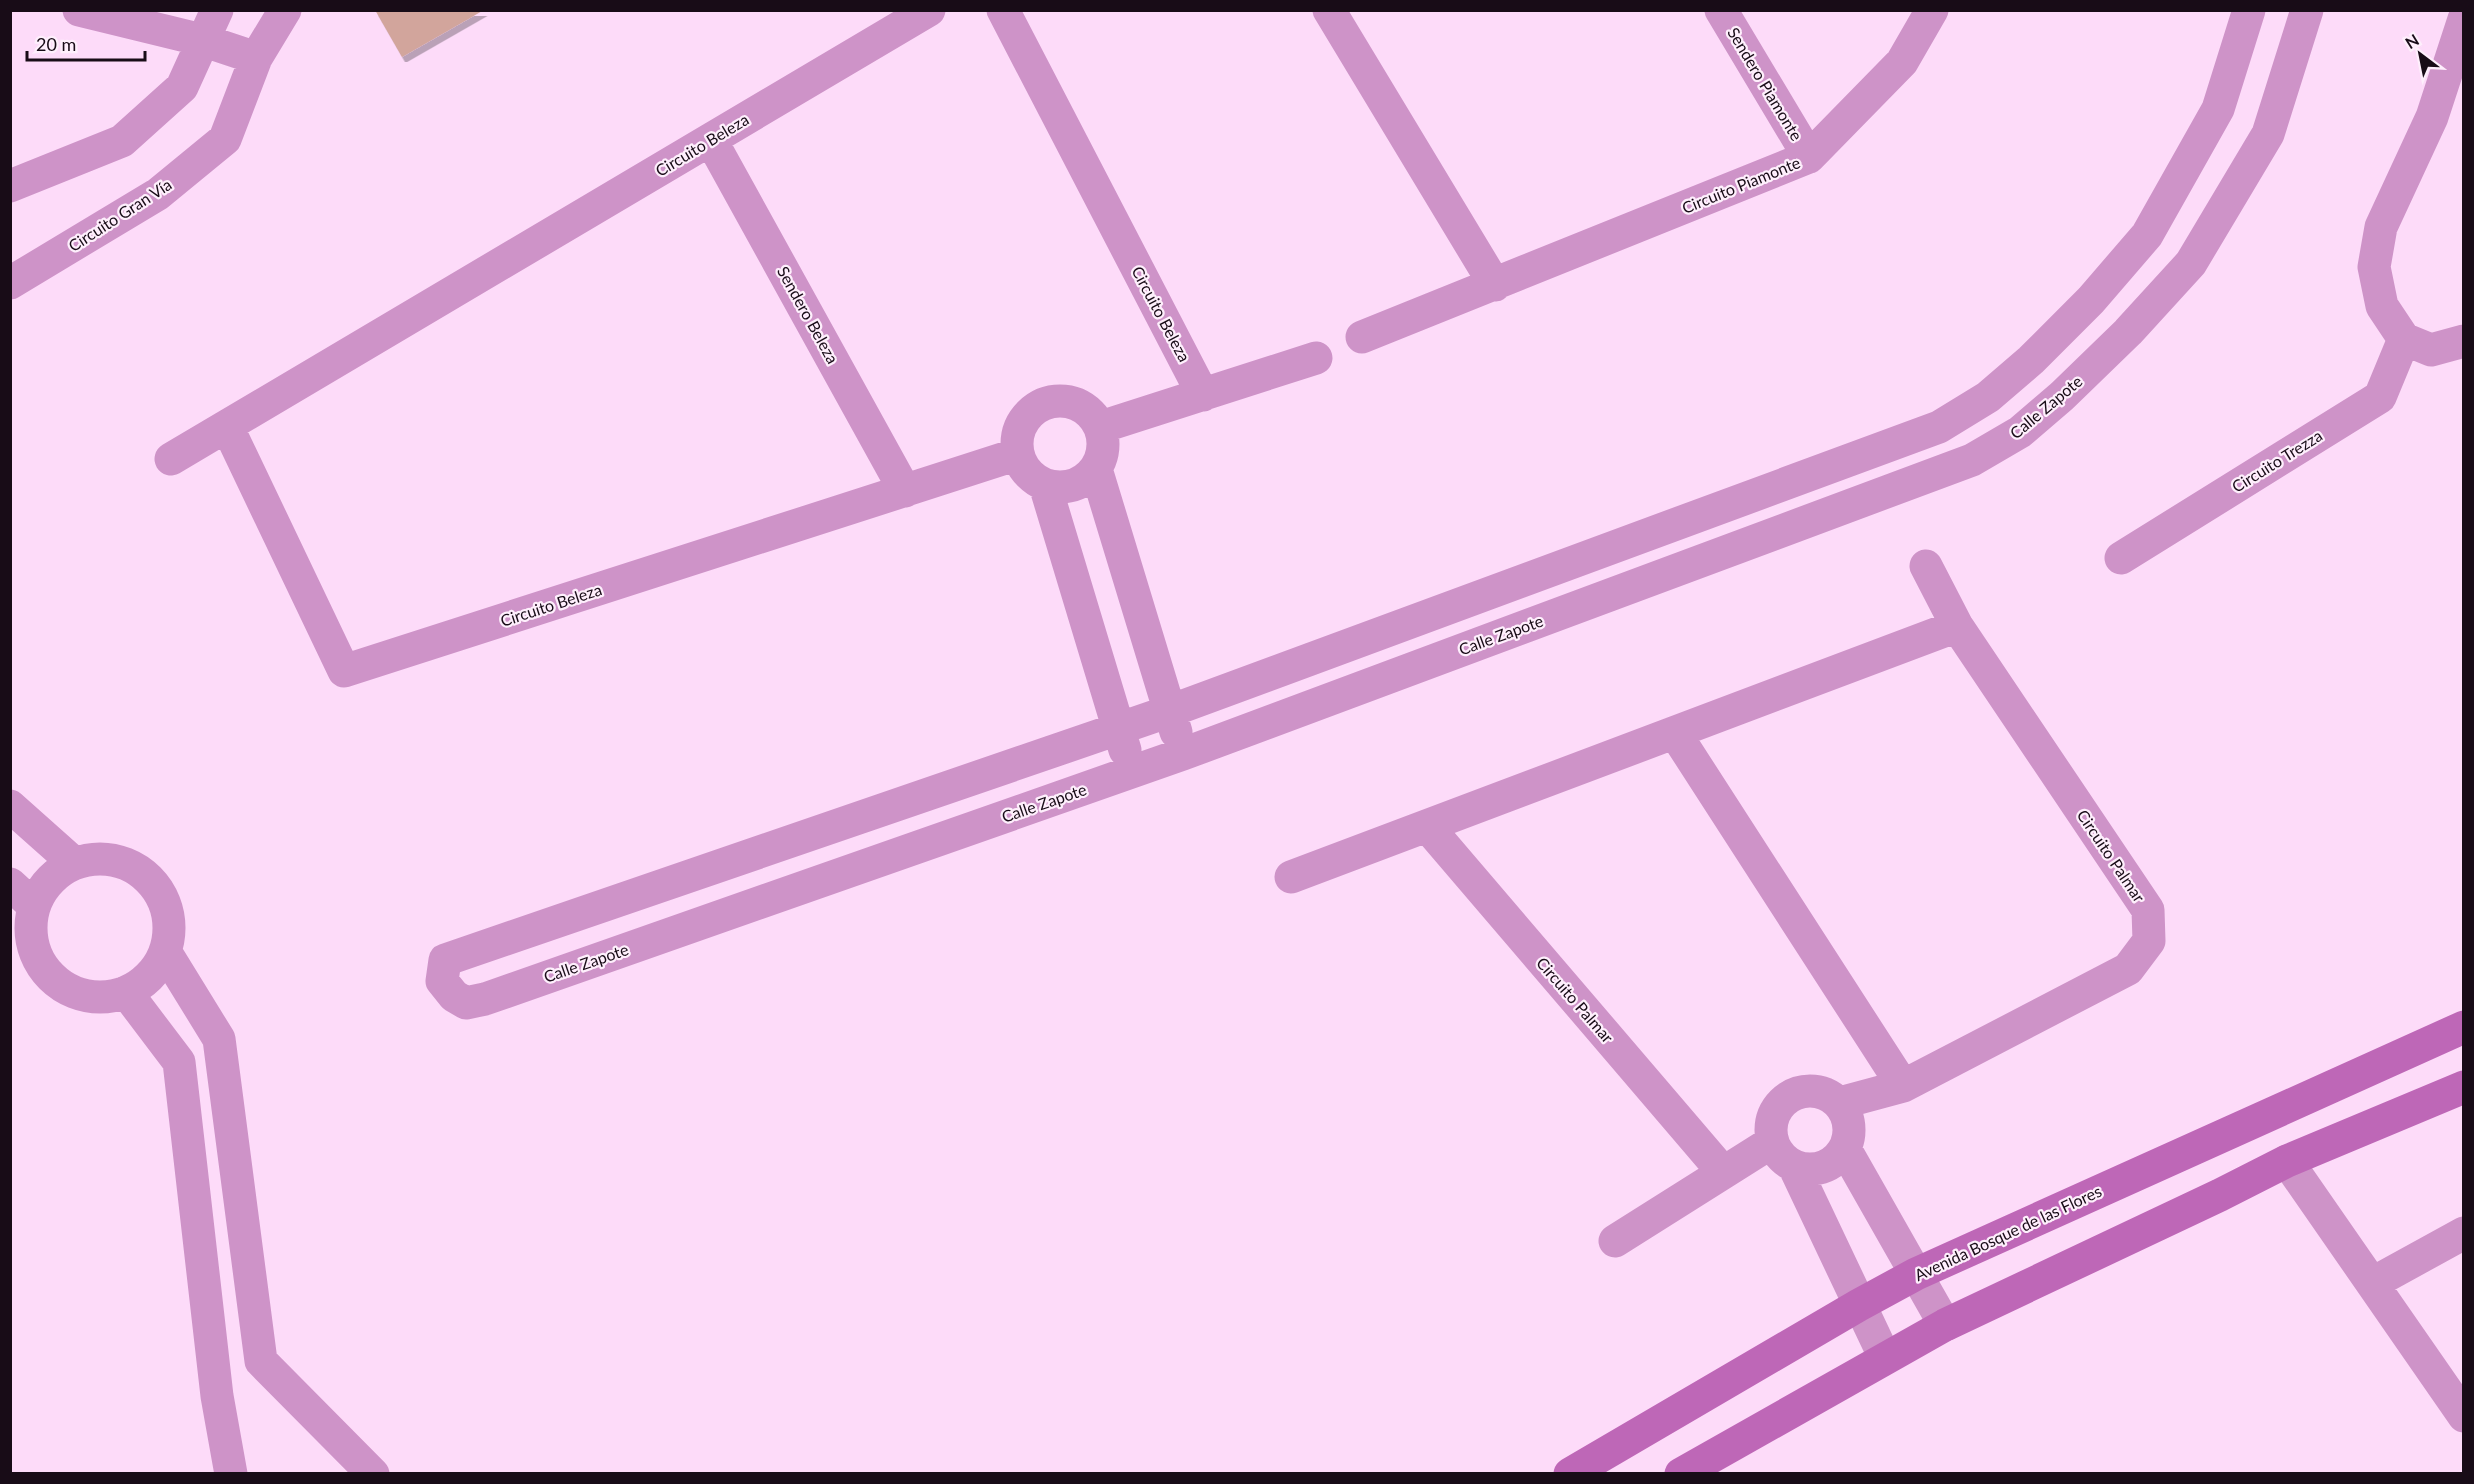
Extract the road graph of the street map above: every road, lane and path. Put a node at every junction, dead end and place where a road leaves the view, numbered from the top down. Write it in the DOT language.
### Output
graph roads {
  1 [pos="78,10"];
  2 [pos="217,10"];
  3 [pos="285,10"];
  4 [pos="929,10"];
  5 [pos="1003,10"];
  6 [pos="1329,10"];
  7 [pos="1721,10"];
  8 [pos="1932,10"];
  9 [pos="2249,10"];
  10 [pos="2307,10"];
  11 [pos="2463,19"];
  12 [pos="201,40"];
  13 [pos="256,58"];
  14 [pos="711,140"];
  15 [pos="1809,157"];
  16 [pos="10,186"];
  17 [pos="10,283"];
  18 [pos="1495,285"];
  19 [pos="1362,337"];
  20 [pos="2404,339"];
  21 [pos="2463,341"];
  22 [pos="1316,358"];
  23 [pos="1203,394"];
  24 [pos="227,426"];
  25 [pos="1101,428"];
  26 [pos="1018,454"];
  27 [pos="171,459"];
  28 [pos="1096,469"];
  29 [pos="1045,485"];
  30 [pos="905,491"];
  31 [pos="2121,558"];
  32 [pos="1926,566"];
  33 [pos="1957,626"];
  34 [pos="1170,711"];
  35 [pos="1118,729"];
  36 [pos="1675,733"];
  37 [pos="1183,754"];
  38 [pos="1132,772"];
  39 [pos="10,806"];
  40 [pos="1428,827"];
  41 [pos="74,863"];
  42 [pos="1292,878"];
  43 [pos="10,884"];
  44 [pos="34,906"];
  45 [pos="166,952"];
  46 [pos="126,992"];
  47 [pos="2463,1027"];
  48 [pos="1903,1086"];
  49 [pos="2463,1087"];
  50 [pos="1840,1103"];
  51 [pos="1772,1142"];
  52 [pos="1845,1149"];
  53 [pos="2287,1161"];
  54 [pos="1794,1166"];
  55 [pos="1723,1172"];
  56 [pos="2463,1233"];
  57 [pos="1615,1241"];
  58 [pos="1916,1274"];
  59 [pos="2373,1283"];
  60 [pos="1859,1305"];
  61 [pos="1945,1325"];
  62 [pos="1885,1358"];
  63 [pos="2463,1416"];
  64 [pos="231,1473"];
  65 [pos="373,1473"];
  66 [pos="1570,1473"];
  67 [pos="1681,1473"];
  1 -- 12 [label="street"];
  2 -- 12 [label="street"];
  3 -- 13 [label="street, Circuito Gran Vía"];
  4 -- 14 [label="street, Circuito Beleza"];
  5 -- 23 [label="street, Circuito Beleza"];
  6 -- 18 [label="street"];
  7 -- 15 [label="street, Sendero Piamonte"];
  8 -- 15 [label="street, Circuito Piamonte"];
  9 -- 34 [label="street"];
  10 -- 37 [label="street, Calle Zapote"];
  11 -- 20 [label="street"];
  12 -- 13 [label="street"];
  12 -- 16 [label="street"];
  13 -- 17 [label="street, Circuito Gran Vía"];
  14 -- 24 [label="street, Circuito Beleza"];
  14 -- 30 [label="street, Sendero Beleza"];
  15 -- 18 [label="street, Circuito Piamonte"];
  18 -- 19 [label="street, Circuito Piamonte"];
  20 -- 21 [label="street"];
  20 -- 31 [label="street, Circuito Trezza"];
  22 -- 23 [label="street"];
  23 -- 25 [label="street"];
  24 -- 27 [label="street, Circuito Beleza"];
  24 -- 30 [label="street, Circuito Beleza"];
  25 -- 26 [label="street"];
  25 -- 28 [label="street"];
  26 -- 29 [label="street"];
  26 -- 30 [label="street, Circuito Beleza"];
  28 -- 29 [label="street"];
  28 -- 34 [label="street"];
  29 -- 35 [label="street"];
  32 -- 33 [label="street, Circuito Palmar"];
  33 -- 36 [label="street"];
  33 -- 48 [label="street, Circuito Palmar"];
  34 -- 35 [label="street"];
  34 -- 37 [label="street"];
  35 -- 38 [label="street"];
  35 -- 38 [label="street, Calle Zapote"];
  36 -- 40 [label="street"];
  36 -- 48 [label="street"];
  37 -- 38 [label="street, Calle Zapote"];
  39 -- 41 [label="street"];
  40 -- 42 [label="street"];
  40 -- 55 [label="street, Circuito Palmar"];
  41 -- 44 [label="street"];
  41 -- 45 [label="street"];
  43 -- 44 [label="street"];
  44 -- 46 [label="street"];
  45 -- 46 [label="street"];
  45 -- 65 [label="street"];
  46 -- 64 [label="street"];
  47 -- 58 [label="street, Avenida Bosque de las Flores"];
  48 -- 50 [label="street, Circuito Palmar"];
  49 -- 53 [label="street"];
  50 -- 51 [label="street"];
  50 -- 52 [label="street"];
  51 -- 54 [label="street"];
  51 -- 55 [label="street"];
  52 -- 54 [label="street"];
  52 -- 58 [label="street"];
  53 -- 59 [label="street"];
  53 -- 61 [label="street"];
  54 -- 60 [label="street"];
  55 -- 57 [label="street"];
  56 -- 59 [label="street"];
  58 -- 60 [label="street, Avenida Bosque de las Flores"];
  58 -- 61 [label="street"];
  59 -- 63 [label="street"];
  60 -- 62 [label="street"];
  60 -- 66 [label="street, Avenida Bosque de las Flores"];
  61 -- 62 [label="street"];
  62 -- 67 [label="street"];
}
